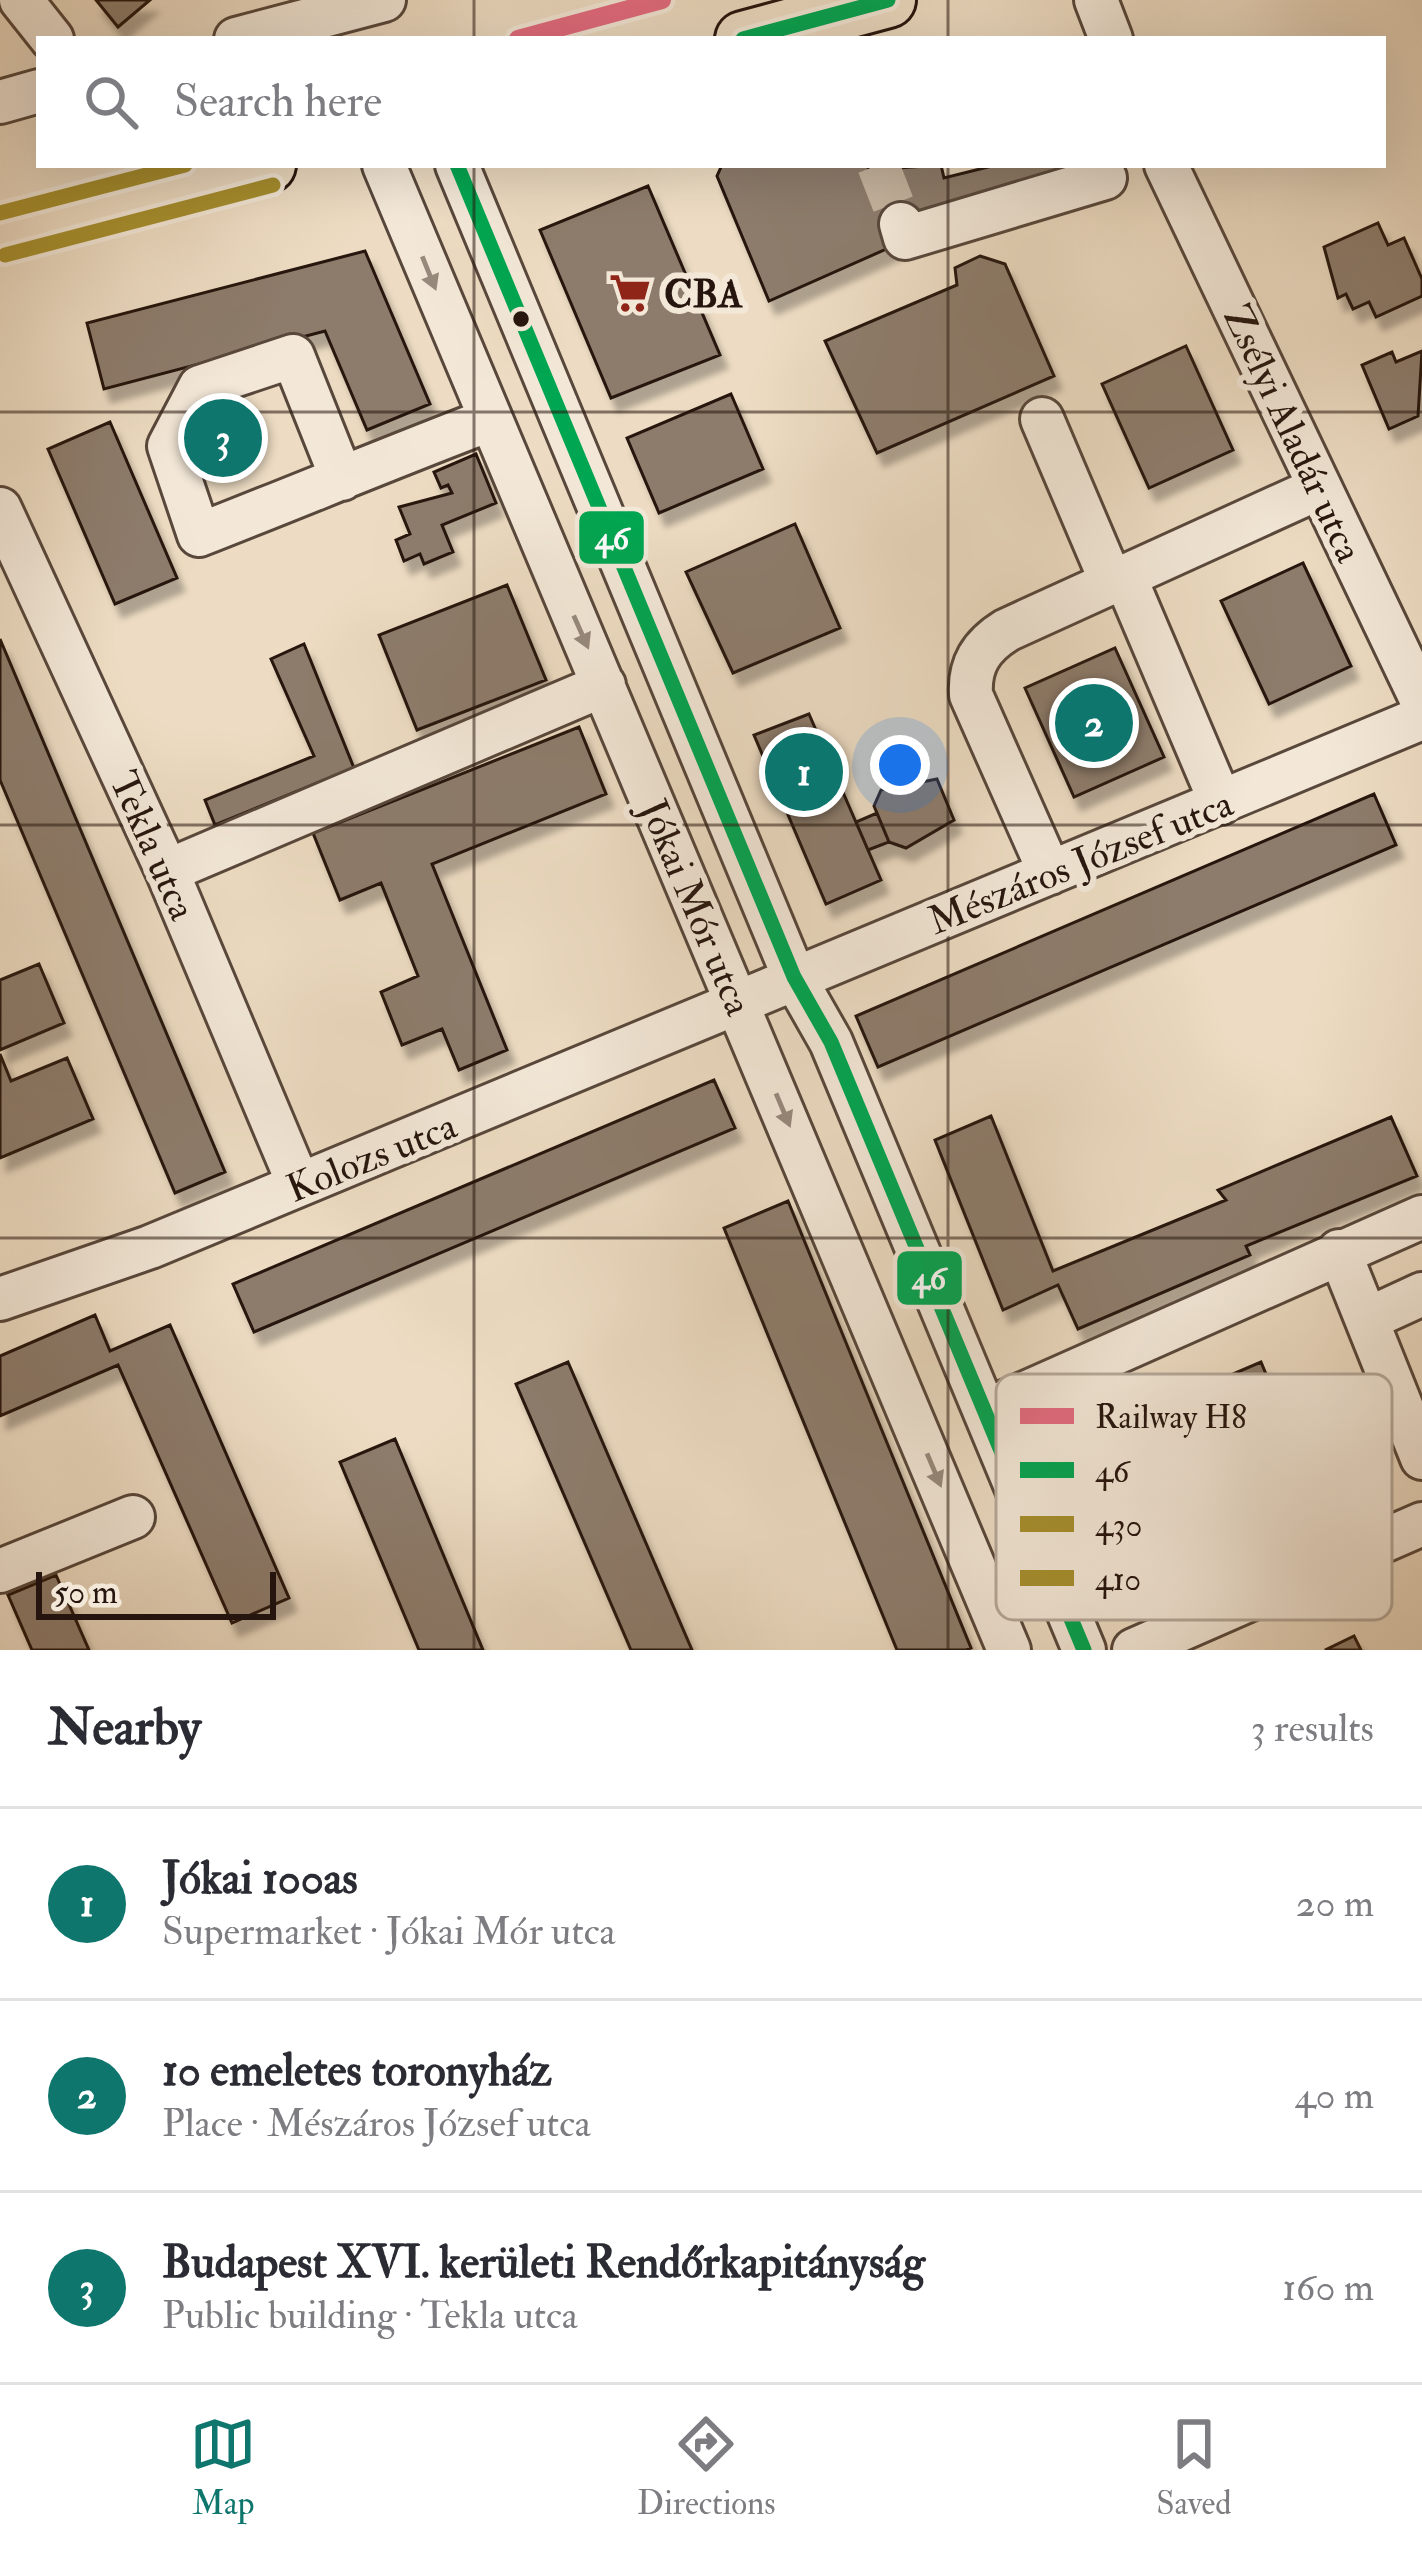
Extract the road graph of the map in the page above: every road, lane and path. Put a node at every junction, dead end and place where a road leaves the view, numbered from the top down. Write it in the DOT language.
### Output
graph roads {
  1 [pos="21,0"];
  2 [pos="384,0"];
  3 [pos="888,0"];
  4 [pos="1096,0"];
  5 [pos="50,36"];
  6 [pos="247,36"];
  7 [pos="753,36"];
  8 [pos="1110,36"];
  9 [pos="36,92"];
  10 [pos="0,102"];
  11 [pos="257,168"];
  12 [pos="385,168"];
  13 [pos="458,168"];
  14 [pos="1167,168"];
  15 [pos="1105,178"];
  16 [pos="901,224"];
  17 [pos="0,235"];
  18 [pos="1042,419"];
  19 [pos="489,420"];
  20 [pos="342,479"];
  21 [pos="1319,488"];
  22 [pos="0,509"];
  23 [pos="1118,578"];
  24 [pos="604,685"];
  25 [pos="1422,700"];
  26 [pos="1422,718"];
  27 [pos="1221,803"];
  28 [pos="167,871"];
  29 [pos="1050,873"];
  30 [pos="794,977"];
  31 [pos="737,1002"];
  32 [pos="299,1185"];
  33 [pos="1422,1217"];
  34 [pos="1339,1250"];
  35 [pos="1422,1294"];
  36 [pos="0,1298"];
  37 [pos="1370,1318"];
  38 [pos="1066,1374"];
  39 [pos="1391,1374"];
  40 [pos="1392,1377"];
  41 [pos="996,1406"];
  42 [pos="985,1411"];
  43 [pos="996,1438"];
  44 [pos="1422,1458"];
  45 [pos="133,1517"];
  46 [pos="1422,1524"];
  47 [pos="1392,1537"];
  48 [pos="0,1571"];
  49 [pos="996,1619"];
  50 [pos="996,1620"];
  51 [pos="1072,1620"];
  52 [pos="1203,1620"];
  53 [pos="1009,1650"];
  54 [pos="1084,1650"];
  55 [pos="1134,1650"];
  1 -- 5 [label="street"];
  2 -- 6 [label="street"];
  3 -- 7 [label="main road"];
  4 -- 8 [label="street"];
  9 -- 10 [label="street"];
  11 -- 17 [label="main road"];
  12 -- 19 [label="street, Jókai Mór utca, one-way"];
  13 -- 30 [label="street, Jókai Mór utca"];
  14 -- 21 [label="street, Zsélyi Aladár utca"];
  15 -- 16 [label="street"];
  18 -- 23 [label="street"];
  19 -- 20 [label="street"];
  19 -- 24 [label="street, Jókai Mór utca, one-way"];
  20 -- 20 [label="street"];
  21 -- 23 [label="street"];
  21 -- 25 [label="street, Zsélyi Aladár utca"];
  22 -- 28 [label="street, Tekla utca"];
  23 -- 27 [label="street"];
  23 -- 29 [label="street"];
  24 -- 28 [label="street"];
  24 -- 31 [label="street, Jókai Mór utca"];
  26 -- 27 [label="street, Mészáros József utca"];
  27 -- 29 [label="street, Mészáros József utca"];
  28 -- 32 [label="street, Tekla utca"];
  29 -- 30 [label="street, Mészáros József utca"];
  30 -- 31 [label="street, Mészáros József utca"];
  30 -- 42 [label="street, Jókai Mór utca"];
  31 -- 32 [label="street, Kolozs utca"];
  31 -- 49 [label="street, Jókai Mór utca, one-way"];
  32 -- 36 [label="street, Kolozs utca"];
  33 -- 34 [label="street"];
  34 -- 37 [label="street"];
  34 -- 38 [label="street"];
  35 -- 37 [label="street"];
  37 -- 39 [label="street"];
  40 -- 44 [label="street"];
  41 -- 42 [label="street"];
  42 -- 43 [label="street, Jókai Mór utca"];
  45 -- 48 [label="street"];
  46 -- 47 [label="street"];
  50 -- 53 [label="street, Jókai Mór utca, one-way"];
  51 -- 54 [label="street, Jókai Mór utca"];
  52 -- 55 [label="street"];
}
